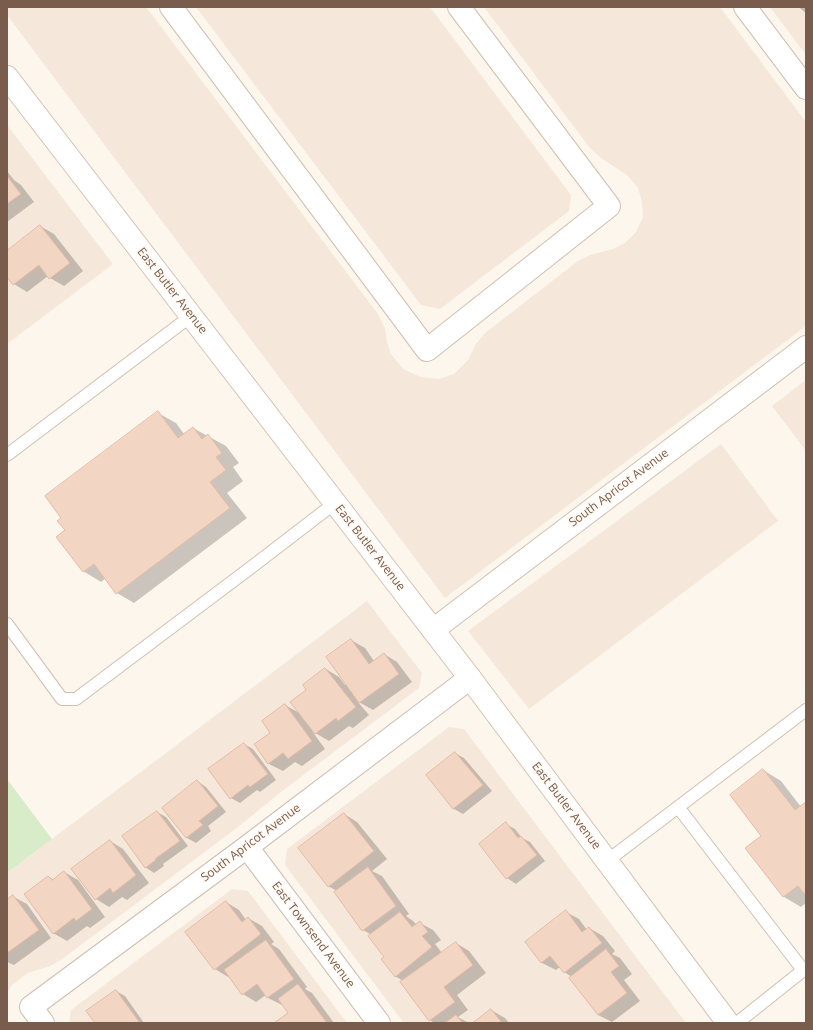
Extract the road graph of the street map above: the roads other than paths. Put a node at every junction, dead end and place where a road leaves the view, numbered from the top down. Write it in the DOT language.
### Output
graph roads {
  1 [pos="171,7"];
  2 [pos="459,7"];
  3 [pos="745,7"];
  4 [pos="7,77"];
  5 [pos="806,88"];
  6 [pos="191,316"];
  7 [pos="806,347"];
  8 [pos="7,455"];
  9 [pos="335,503"];
  10 [pos="7,624"];
  11 [pos="432,630"];
  12 [pos="470,678"];
  13 [pos="806,710"];
  14 [pos="678,807"];
  15 [pos="247,847"];
  16 [pos="607,861"];
  17 [pos="805,969"];
  18 [pos="37,1015"];
  19 [pos="379,1023"];
  20 [pos="728,1023"];
  21 [pos="737,1023"];
  1 -- 2 [label="street"];
  3 -- 5 [label="street"];
  4 -- 6 [label="street, East Butler Avenue"];
  6 -- 8 [label="lane"];
  6 -- 9 [label="street, East Butler Avenue"];
  7 -- 11 [label="street, South Apricot Avenue"];
  9 -- 10 [label="lane"];
  9 -- 11 [label="street, East Butler Avenue"];
  11 -- 12 [label="street, East Butler Avenue"];
  12 -- 15 [label="street, South Apricot Avenue"];
  12 -- 16 [label="street, East Butler Avenue"];
  13 -- 14 [label="lane"];
  14 -- 16 [label="lane"];
  14 -- 17 [label="lane"];
  15 -- 18 [label="street, South Apricot Avenue"];
  15 -- 19 [label="street, East Townsend Avenue"];
  16 -- 20 [label="street, East Butler Avenue"];
  17 -- 21 [label="lane"];
}
